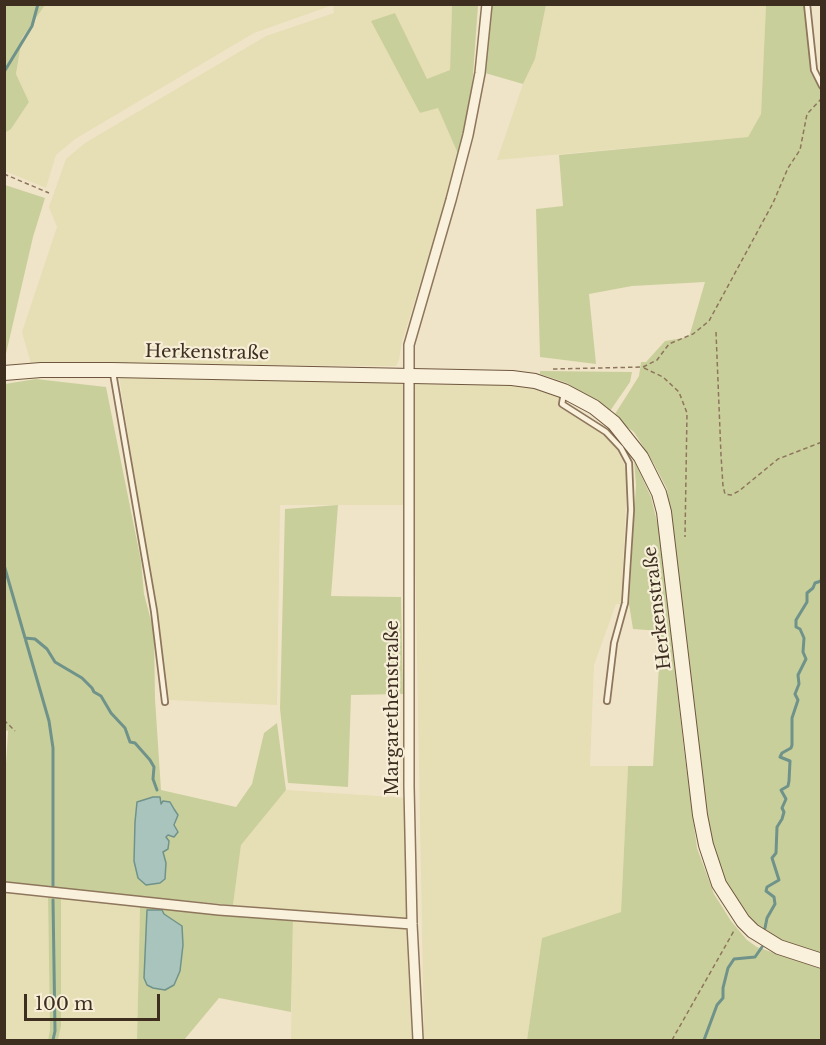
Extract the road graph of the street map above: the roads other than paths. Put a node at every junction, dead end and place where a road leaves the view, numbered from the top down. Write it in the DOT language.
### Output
graph roads {
  1 [pos="487,4"];
  2 [pos="807,4"];
  3 [pos="822,86"];
  4 [pos="112,370"];
  5 [pos="4,373"];
  6 [pos="408,375"];
  7 [pos="564,391"];
  8 [pos="607,701"];
  9 [pos="165,702"];
  10 [pos="4,887"];
  11 [pos="412,924"];
  12 [pos="822,961"];
  13 [pos="418,1041"];
  1 -- 6 [label="street"];
  2 -- 3 [label="lane"];
  4 -- 5 [label="main road, Herkenstraße"];
  4 -- 6 [label="main road, Herkenstraße"];
  4 -- 9 [label="lane"];
  6 -- 7 [label="main road, Herkenstraße"];
  6 -- 11 [label="street, Margarethenstraße"];
  7 -- 8 [label="lane"];
  7 -- 12 [label="main road, Herkenstraße"];
  10 -- 11 [label="street"];
  11 -- 13 [label="street, Margarethenstraße"];
}
